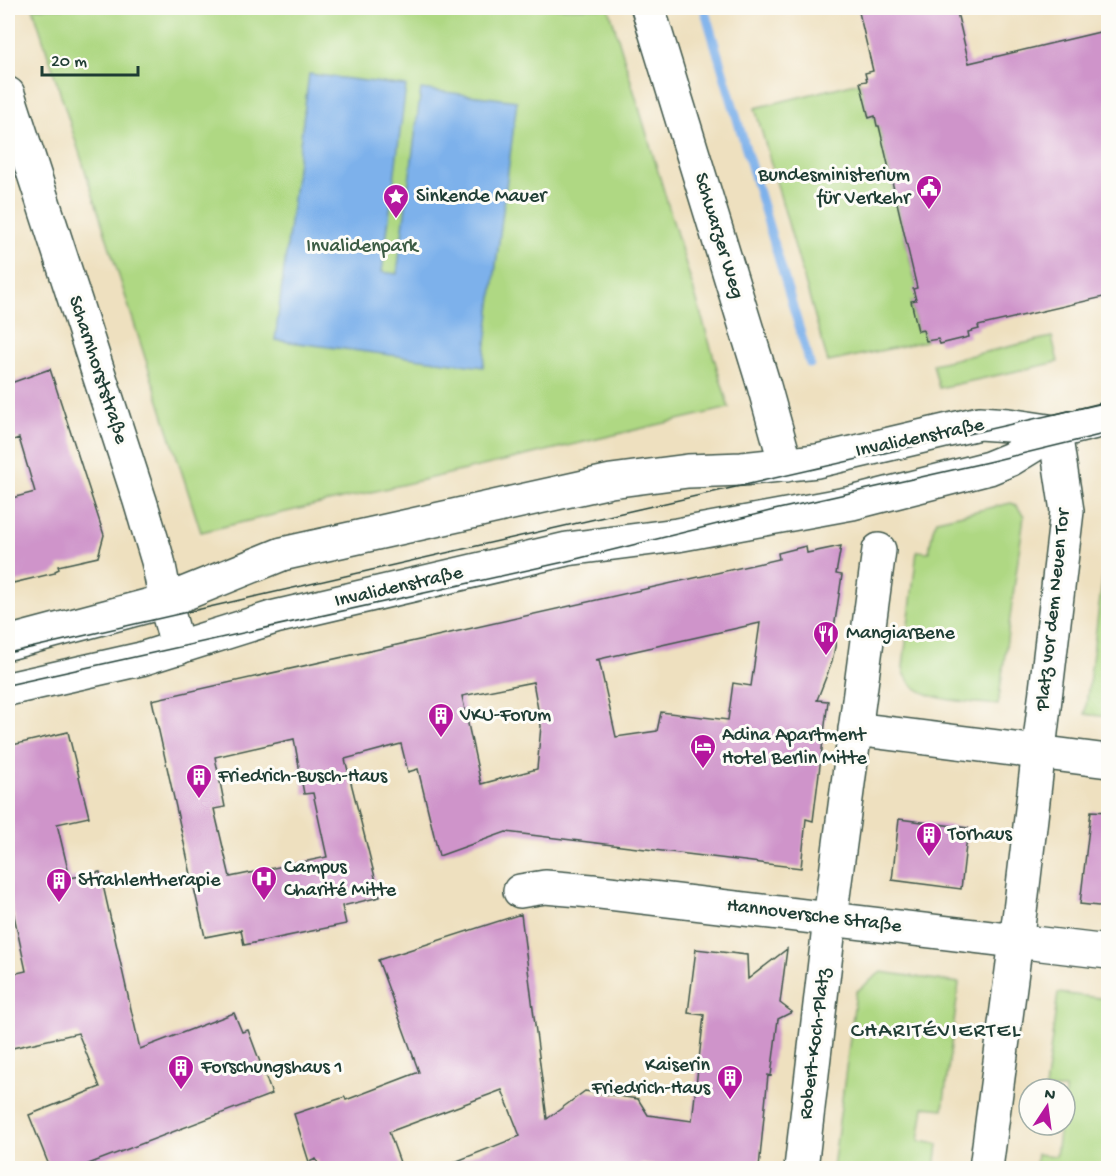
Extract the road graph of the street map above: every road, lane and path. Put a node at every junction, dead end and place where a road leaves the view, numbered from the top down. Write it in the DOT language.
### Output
graph roads {
  1 [pos="648,8"];
  2 [pos="8,94"];
  3 [pos="1108,419"];
  4 [pos="1055,432"];
  5 [pos="786,465"];
  6 [pos="796,513"];
  7 [pos="879,550"];
  8 [pos="166,601"];
  9 [pos="8,643"];
  10 [pos="178,648"];
  11 [pos="8,689"];
  12 [pos="855,729"];
  13 [pos="1039,753"];
  14 [pos="1108,761"];
  15 [pos="520,891"];
  16 [pos="830,919"];
  17 [pos="1016,941"];
  18 [pos="1108,952"];
  19 [pos="801,1168"];
  20 [pos="986,1168"];
  1 -- 5 [label="street, Schwarzer Weg"];
  2 -- 8 [label="street, Scharnhorststraße"];
  3 -- 4 [label="street, Invalidenstraße"];
  4 -- 5 [label="street, Invalidenstraße"];
  4 -- 6 [label="street, Invalidenstraße"];
  4 -- 13 [label="street, Platz vor dem Neuen Tor"];
  5 -- 6 [label="street"];
  5 -- 8 [label="street, Invalidenstraße"];
  6 -- 10 [label="street, Invalidenstraße"];
  7 -- 12 [label="street"];
  8 -- 9 [label="street, Invalidenstraße"];
  8 -- 10 [label="street, Scharnhorststraße"];
  10 -- 11 [label="street, Invalidenstraße"];
  12 -- 13 [label="street"];
  12 -- 16 [label="street"];
  13 -- 14 [label="street"];
  13 -- 17 [label="street, Platz vor dem Neuen Tor"];
  15 -- 16 [label="street, Hannoversche Straße"];
  16 -- 17 [label="street, Hannoversche Straße"];
  16 -- 19 [label="street, Robert-Koch-Platz"];
  17 -- 18 [label="street, Hannoversche Straße"];
  17 -- 20 [label="street"];
}
